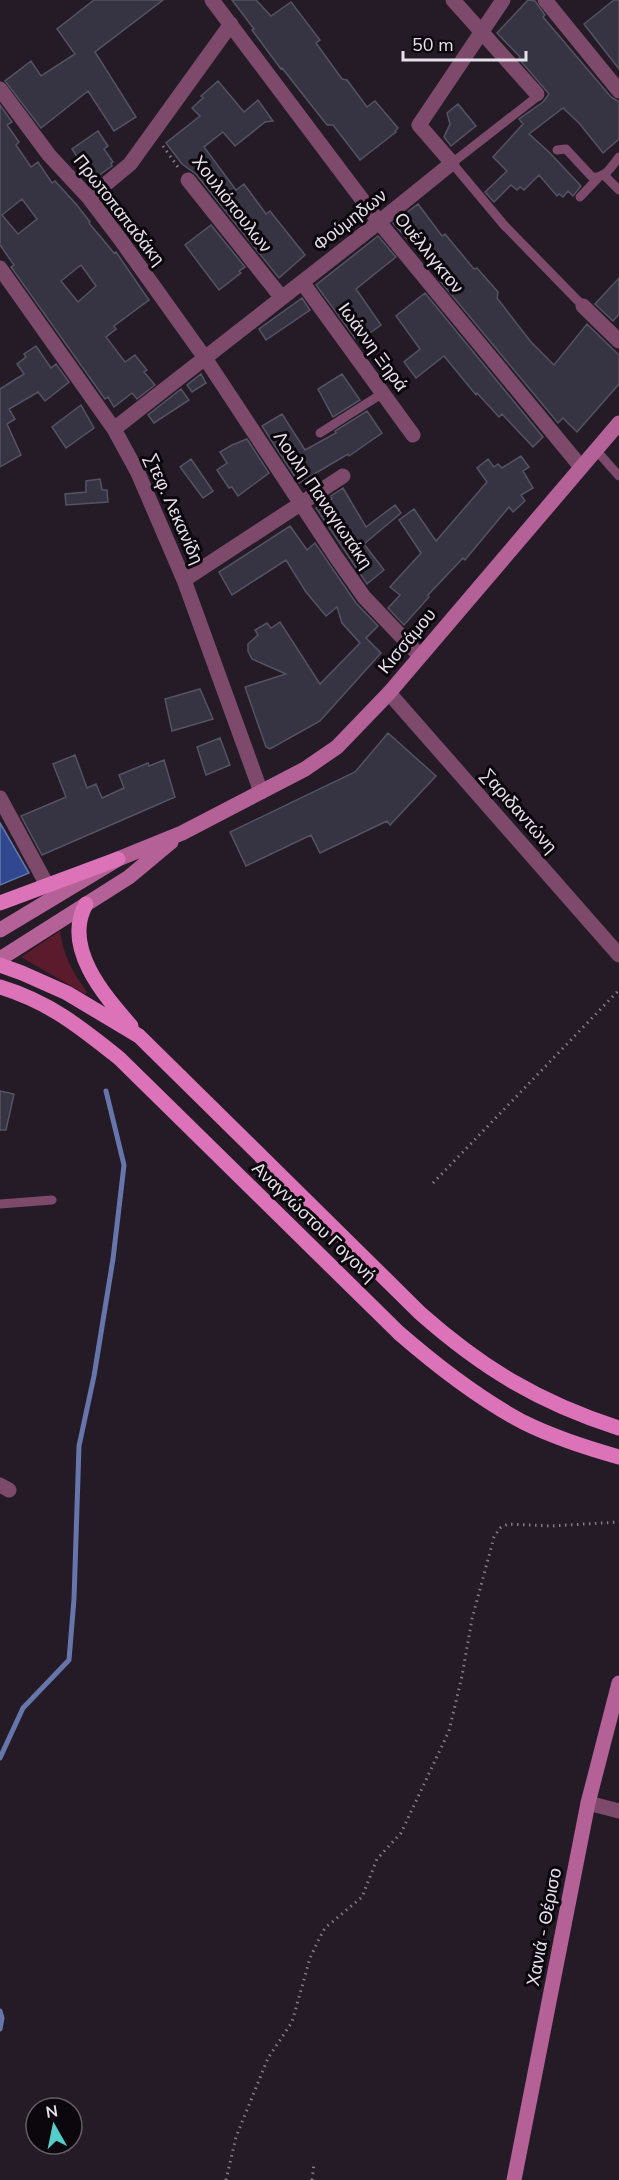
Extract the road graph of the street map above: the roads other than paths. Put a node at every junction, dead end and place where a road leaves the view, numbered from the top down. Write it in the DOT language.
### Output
graph roads {
  1 [pos="212,0"];
  2 [pos="453,0"];
  3 [pos="503,0"];
  4 [pos="545,0"];
  5 [pos="231,24"];
  6 [pos="482,32"];
  7 [pos="0,89"];
  8 [pos="619,91"];
  9 [pos="537,94"];
  10 [pos="557,150"];
  11 [pos="619,157"];
  12 [pos="452,163"];
  13 [pos="601,177"];
  14 [pos="188,180"];
  15 [pos="619,190"];
  16 [pos="580,197"];
  17 [pos="89,198"];
  18 [pos="379,222"];
  19 [pos="0,268"];
  20 [pos="302,282"];
  21 [pos="282,298"];
  22 [pos="583,306"];
  23 [pos="619,341"];
  24 [pos="205,358"];
  25 [pos="382,393"];
  26 [pos="619,423"];
  27 [pos="114,429"];
  28 [pos="320,434"];
  29 [pos="413,435"];
  30 [pos="596,450"];
  31 [pos="581,467"];
  32 [pos="343,476"];
  33 [pos="619,476"];
  34 [pos="301,503"];
  35 [pos="184,580"];
  36 [pos="419,656"];
  37 [pos="389,693"];
  38 [pos="261,792"];
  39 [pos="0,798"];
  40 [pos="182,833"];
  41 [pos="118,859"];
  42 [pos="47,885"];
  43 [pos="0,903"];
  44 [pos="86,904"];
  45 [pos="0,930"];
  46 [pos="619,955"];
  47 [pos="0,959"];
  48 [pos="0,965"];
  49 [pos="0,987"];
  50 [pos="139,1036"];
  51 [pos="52,1200"];
  52 [pos="0,1204"];
  53 [pos="619,1428"];
  54 [pos="619,1457"];
  55 [pos="619,1683"];
  56 [pos="588,1803"];
  57 [pos="619,1811"];
  58 [pos="514,2180"];
  1 -- 5 [label="street, Ουέλλιγκτον"];
  2 -- 6 [label="street"];
  3 -- 6 [label="street"];
  4 -- 8 [label="street"];
  5 -- 17 [label="street"];
  5 -- 18 [label="street, Ουέλλιγκτον"];
  6 -- 9 [label="street"];
  6 -- 12 [label="street"];
  7 -- 17 [label="street, Πρωτοπαπαδάκη"];
  9 -- 12 [label="lane"];
  10 -- 13 [label="lane"];
  11 -- 13 [label="lane"];
  12 -- 18 [label="street, Φούμηδων"];
  12 -- 22 [label="lane"];
  13 -- 15 [label="lane"];
  13 -- 16 [label="lane"];
  14 -- 21 [label="street, Χουλιόπουλων"];
  17 -- 24 [label="street, Πρωτοπαπαδάκη"];
  18 -- 20 [label="street, Φούμηδων"];
  18 -- 31 [label="street, Ουέλλιγκτον"];
  19 -- 27 [label="street, Στεφ. Λεκανίδη"];
  20 -- 21 [label="street, Φούμηδων"];
  20 -- 25 [label="street, Ιωάννη Ξηρά"];
  21 -- 24 [label="street, Φούμηδων"];
  22 -- 23 [label="street"];
  24 -- 27 [label="street, Φούμηδων"];
  24 -- 34 [label="street, Λουλη Παναγιωτάκη"];
  25 -- 28 [label="lane"];
  25 -- 29 [label="street, Ιωάννη Ξηρά"];
  26 -- 30 [label="main road, Κισσάμου"];
  27 -- 35 [label="street, Στεφ. Λεκανίδη"];
  30 -- 31 [label="main road, Κισσάμου"];
  30 -- 33 [label="lane"];
  31 -- 36 [label="main road, Κισσάμου"];
  32 -- 34 [label="street"];
  34 -- 35 [label="street"];
  34 -- 36 [label="street, Λουλη Παναγιωτάκη"];
  35 -- 38 [label="street, Στεφ. Λεκανίδη"];
  36 -- 37 [label="main road, Κισσάμου"];
  37 -- 38 [label="main road, Κισσάμου"];
  37 -- 46 [label="street, Σαριδαντώνη"];
  38 -- 40 [label="main road, Κισσάμου"];
  39 -- 42 [label="street"];
  40 -- 41 [label="main road, Κισσάμου"];
  40 -- 44 [label="main road, Κισσάμου"];
  41 -- 42 [label="main road"];
  41 -- 45 [label="main road, Κισσάμου"];
  42 -- 43 [label="main road"];
  44 -- 47 [label="main road, Κισσάμου"];
  44 -- 50 [label="main road"];
  48 -- 50 [label="main road, Αναγνώστου Γογονή"];
  49 -- 54 [label="main road, Αναγνώστου Γογονή"];
  50 -- 53 [label="main road, Αναγνώστου Γογονή"];
  51 -- 52 [label="lane"];
  55 -- 56 [label="main road, Χανιά - Θέρισο"];
  56 -- 57 [label="street"];
  56 -- 58 [label="main road, Χανιά - Θέρισο"];
}
